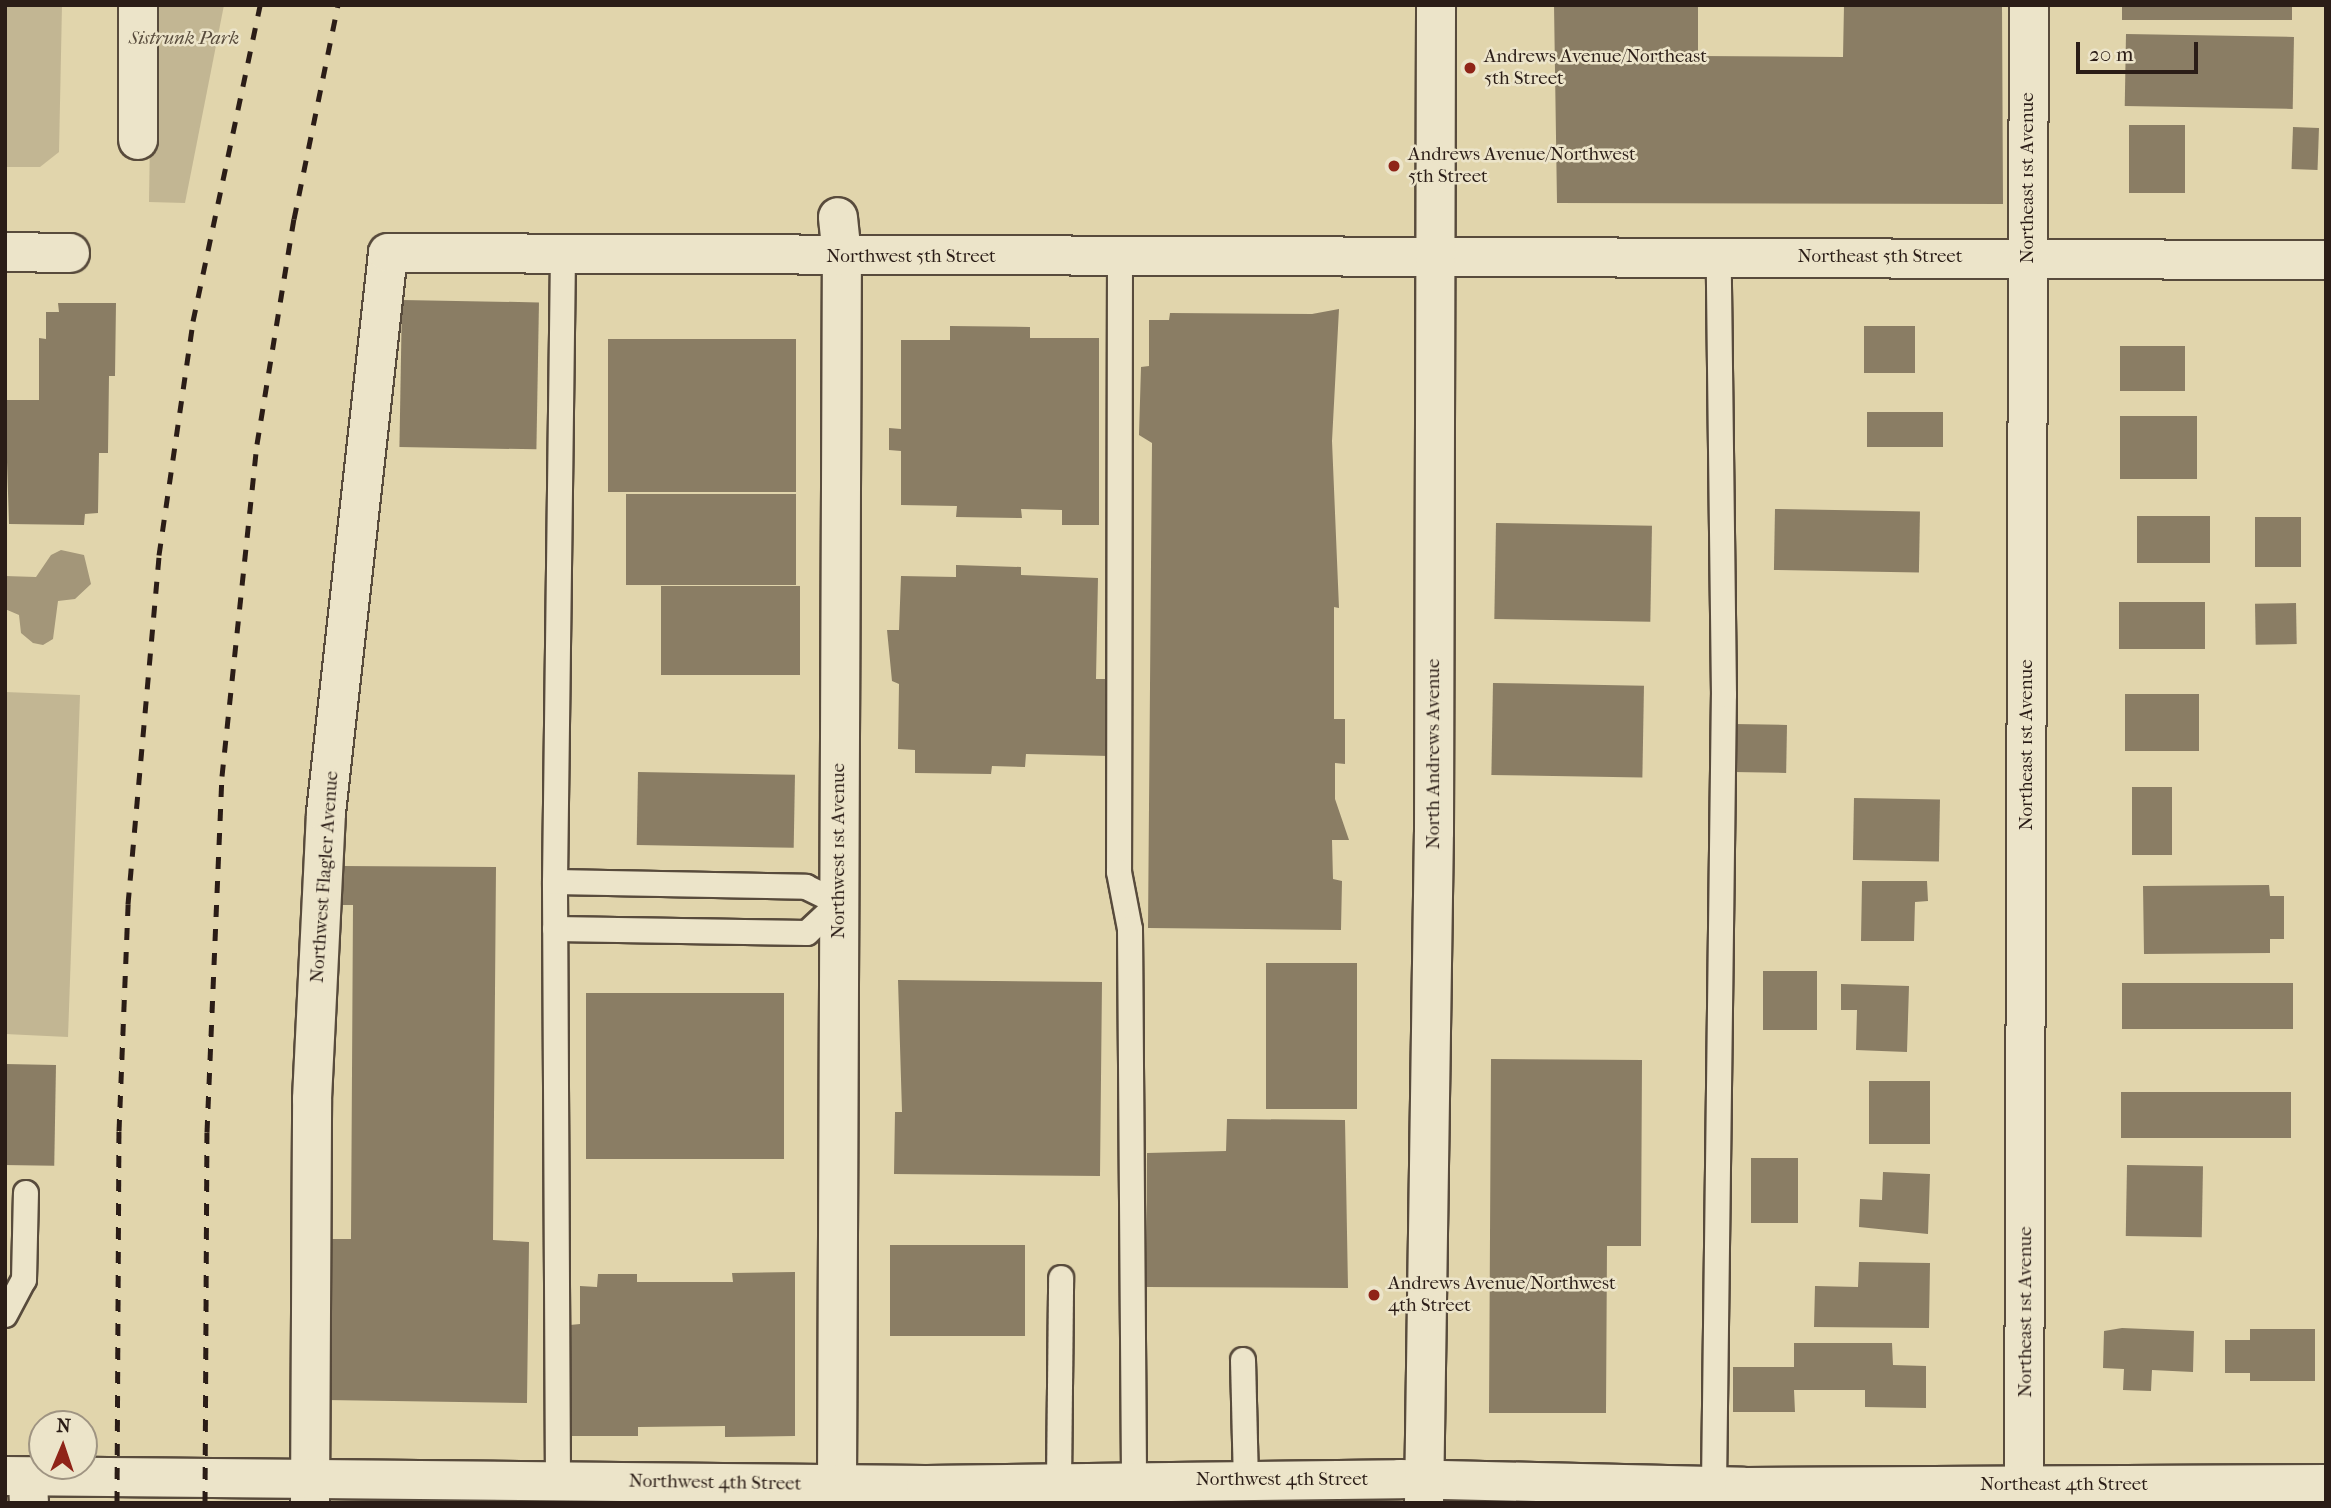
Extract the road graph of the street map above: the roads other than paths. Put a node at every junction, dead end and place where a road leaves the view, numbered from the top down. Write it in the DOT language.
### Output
graph roads {
  1 [pos="138,5"];
  2 [pos="1436,5"];
  3 [pos="2029,5"];
  4 [pos="138,140"];
  5 [pos="838,217"];
  6 [pos="5,252"];
  7 [pos="70,253"];
  8 [pos="388,253"];
  9 [pos="562,253"];
  10 [pos="842,256"];
  11 [pos="1120,257"];
  12 [pos="1435,257"];
  13 [pos="1719,257"];
  14 [pos="2028,257"];
  15 [pos="2326,260"];
  16 [pos="555,882"];
  17 [pos="839,903"];
  18 [pos="555,929"];
  19 [pos="26,1193"];
  20 [pos="1061,1278"];
  21 [pos="5,1314"];
  22 [pos="1243,1360"];
  23 [pos="1246,1479"];
  24 [pos="1134,1480"];
  25 [pos="1059,1483"];
  26 [pos="21,1485"];
  27 [pos="837,1485"];
  28 [pos="2326,1485"];
  29 [pos="580,1489"];
  30 [pos="310,1491"];
  31 [pos="1424,1491"];
  32 [pos="1734,1492"];
  33 [pos="1009,1493"];
  34 [pos="1627,1494"];
  35 [pos="2021,1494"];
  1 -- 4 [label="street"];
  2 -- 12 [label="street, North Andrews Avenue"];
  3 -- 14 [label="street, Northeast 1st Avenue"];
  5 -- 10 [label="street, Northwest 1st Avenue"];
  6 -- 7 [label="street"];
  8 -- 9 [label="street, Northwest 5th Street"];
  8 -- 30 [label="street, Northwest Flagler Avenue"];
  9 -- 10 [label="street, Northwest 5th Street"];
  9 -- 16 [label="lane"];
  10 -- 11 [label="street, Northwest 5th Street"];
  10 -- 17 [label="street, Northwest 1st Avenue"];
  11 -- 12 [label="street, Northwest 5th Street"];
  11 -- 24 [label="lane"];
  12 -- 13 [label="street, Northeast 5th Street"];
  12 -- 31 [label="street, North Andrews Avenue"];
  13 -- 14 [label="street, Northeast 5th Street"];
  13 -- 32 [label="lane"];
  14 -- 15 [label="street, Northeast 5th Street"];
  14 -- 35 [label="street, Northeast 1st Avenue"];
  16 -- 17 [label="lane"];
  16 -- 18 [label="lane"];
  17 -- 18 [label="lane"];
  17 -- 27 [label="street, Northwest 1st Avenue"];
  18 -- 29 [label="lane"];
  19 -- 21 [label="lane"];
  20 -- 25 [label="lane"];
  22 -- 23 [label="lane"];
  23 -- 24 [label="street, Northwest 4th Street"];
  23 -- 31 [label="street, Northwest 4th Street"];
  24 -- 25 [label="street, Northwest 4th Street"];
  25 -- 33 [label="street, Northwest 4th Street"];
  26 -- 30 [label="street, Northwest 4th Street"];
  27 -- 29 [label="street, Northwest 4th Street"];
  27 -- 33 [label="street, Northwest 4th Street"];
  28 -- 35 [label="street, Northeast 4th Street"];
  29 -- 30 [label="street, Northwest 4th Street"];
  31 -- 34 [label="street, Northeast 4th Street"];
  32 -- 34 [label="street, Northeast 4th Street"];
  32 -- 35 [label="street, Northeast 4th Street"];
}
